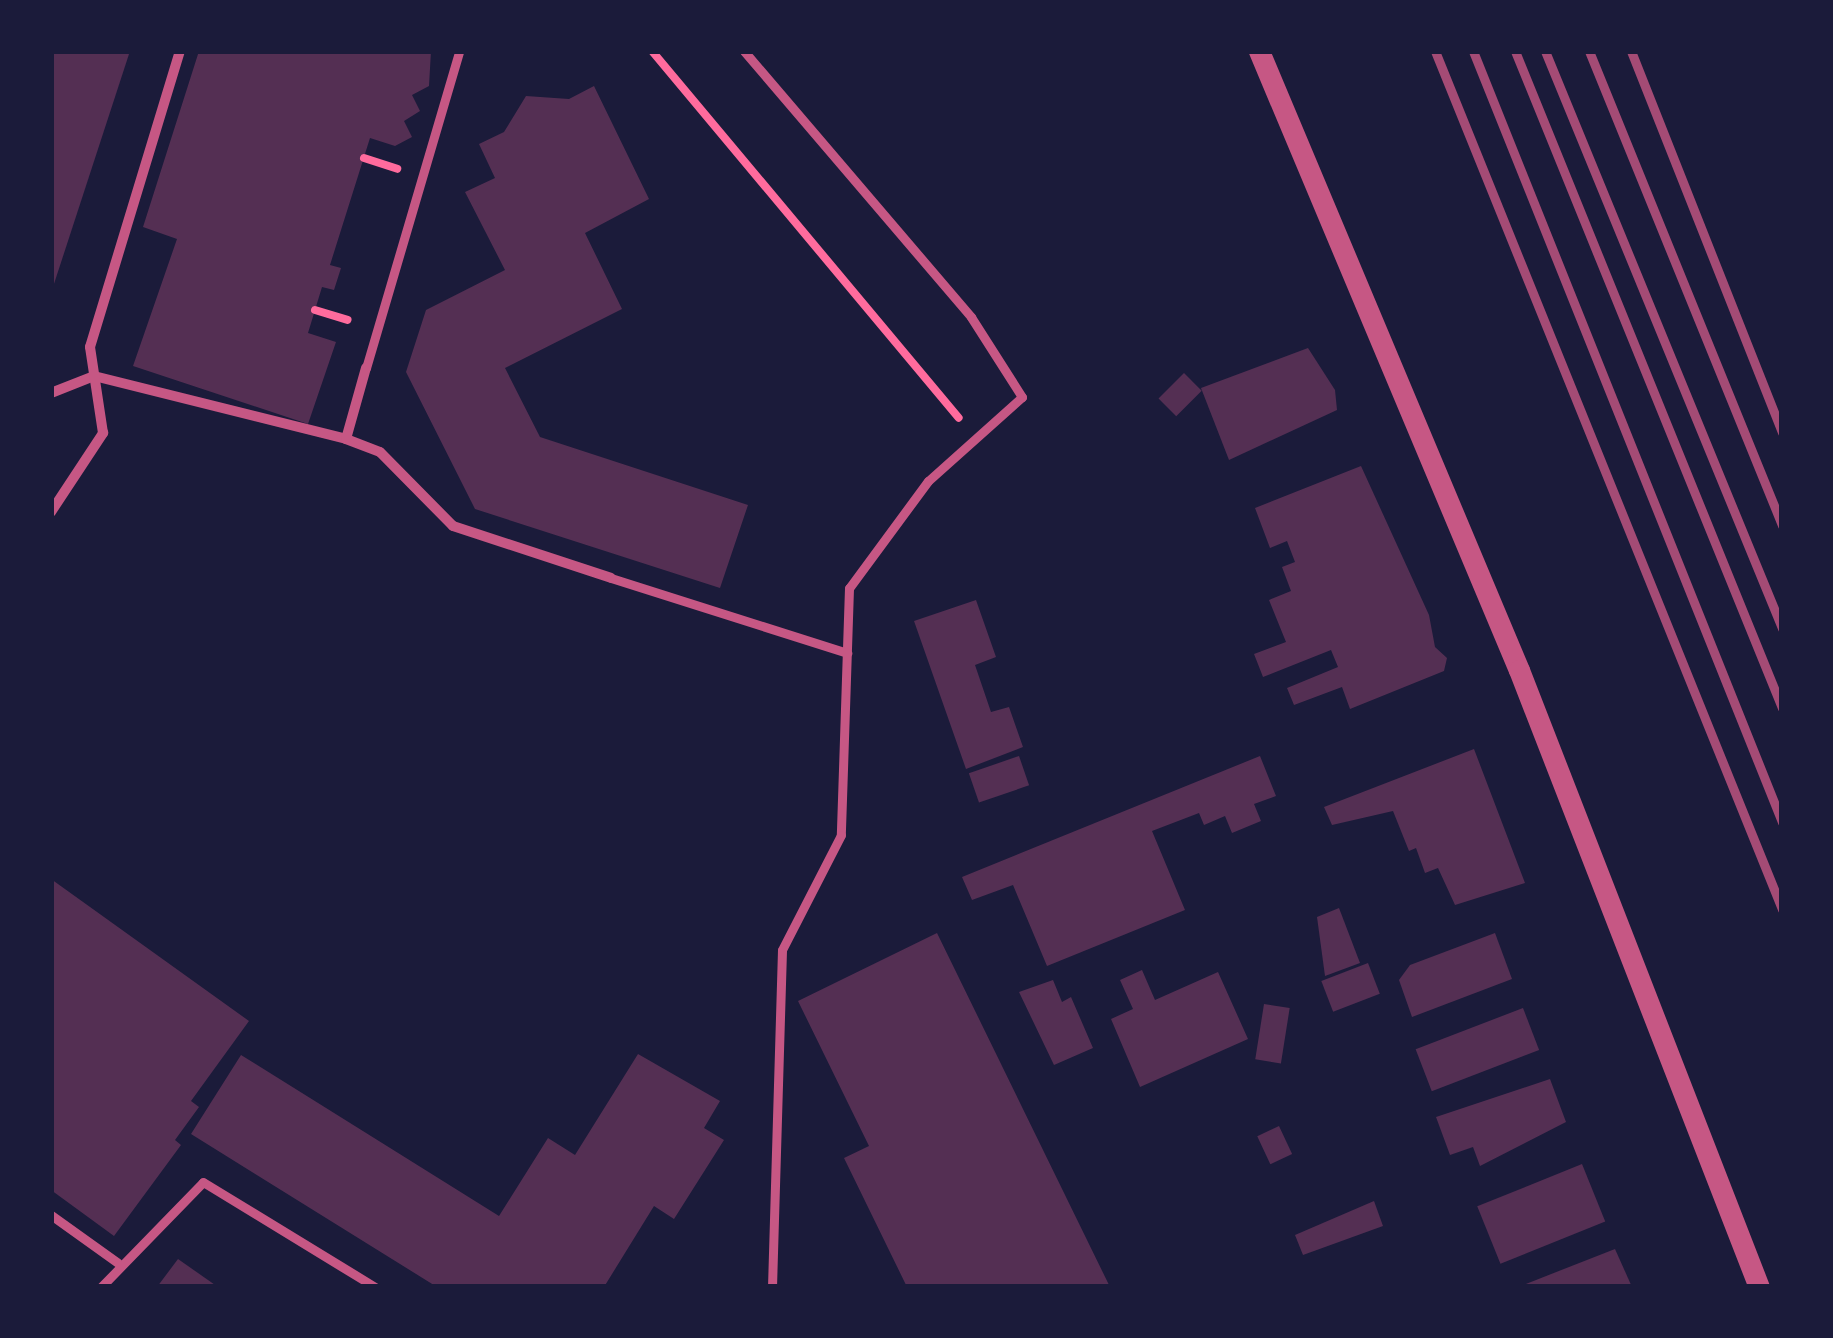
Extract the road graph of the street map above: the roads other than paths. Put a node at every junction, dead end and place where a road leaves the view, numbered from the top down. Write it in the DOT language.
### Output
graph roads {
  1 [pos="180,51"];
  2 [pos="459,51"];
  3 [pos="744,51"];
  4 [pos="1259,51"];
  5 [pos="366,368"];
  6 [pos="94,376"];
  7 [pos="51,393"];
  8 [pos="346,439"];
  9 [pos="51,512"];
  10 [pos="611,578"];
  11 [pos="847,653"];
  12 [pos="51,1215"];
  13 [pos="118,1263"];
  14 [pos="101,1287"];
  15 [pos="375,1287"];
  16 [pos="772,1287"];
  17 [pos="1759,1287"];
  1 -- 6 [label="street"];
  2 -- 5 [label="lane"];
  3 -- 11 [label="lane"];
  4 -- 17 [label="street"];
  5 -- 8 [label="street"];
  6 -- 7 [label="street"];
  6 -- 8 [label="street"];
  6 -- 9 [label="street"];
  8 -- 10 [label="street"];
  10 -- 11 [label="lane"];
  11 -- 16 [label="lane"];
  12 -- 13 [label="lane"];
  13 -- 14 [label="lane"];
  13 -- 15 [label="lane"];
}
